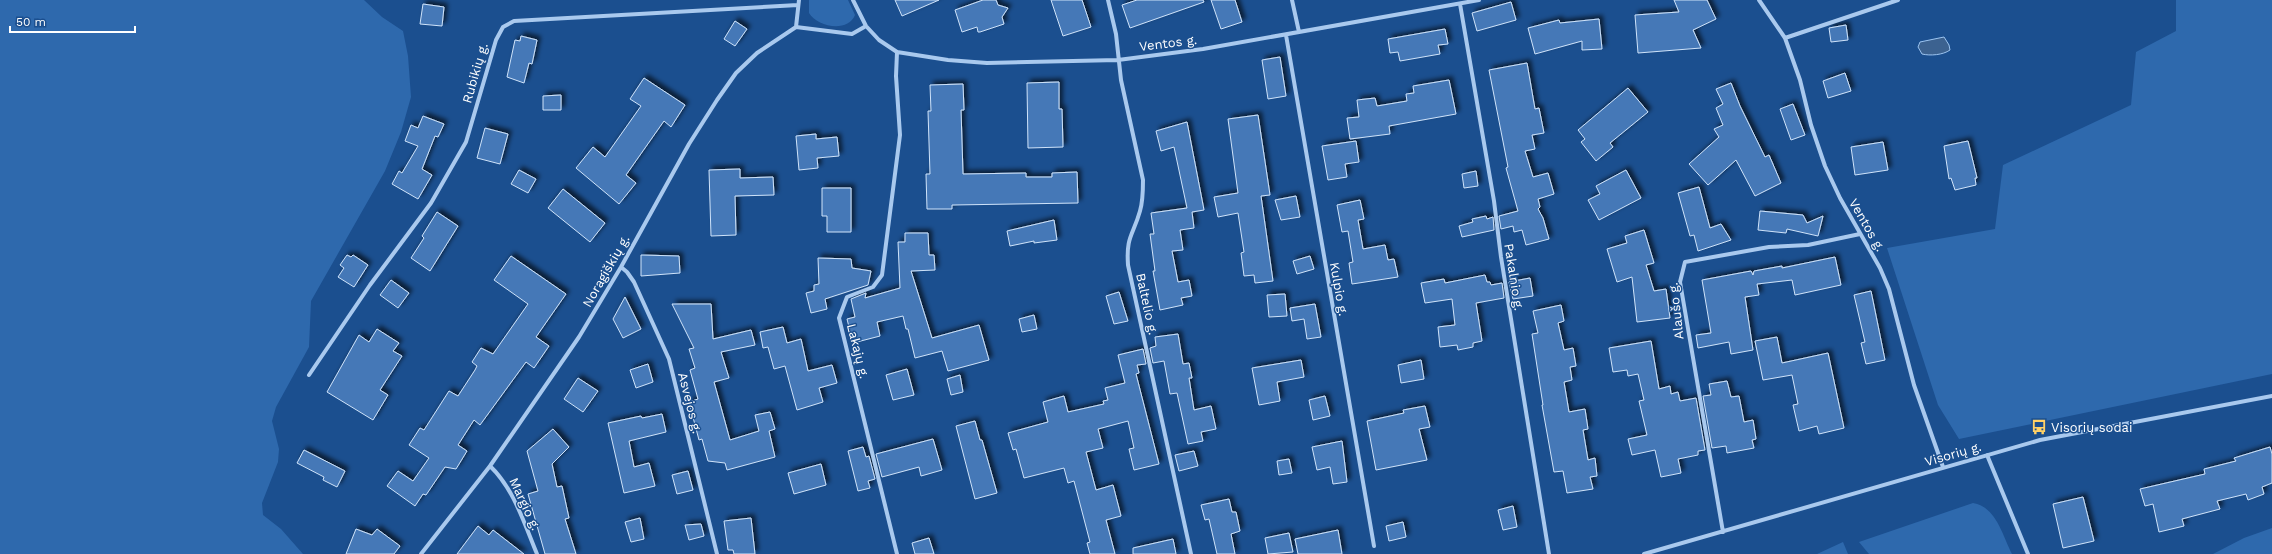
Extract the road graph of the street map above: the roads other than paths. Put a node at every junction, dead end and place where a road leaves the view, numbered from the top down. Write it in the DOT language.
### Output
graph roads {
  1 [pos="799,0"];
  2 [pos="853,0"];
  3 [pos="1108,0"];
  4 [pos="1292,0"];
  5 [pos="1479,0"];
  6 [pos="1759,0"];
  7 [pos="1898,0"];
  8 [pos="1468,1"];
  9 [pos="1885,2"];
  10 [pos="1460,4"];
  11 [pos="798,5"];
  12 [pos="866,26"];
  13 [pos="796,27"];
  14 [pos="1299,32"];
  15 [pos="1286,35"];
  16 [pos="1785,38"];
  17 [pos="897,52"];
  18 [pos="1118,60"];
  19 [pos="1860,234"];
  20 [pos="621,268"];
  21 [pos="309,375"];
  22 [pos="2272,396"];
  23 [pos="1987,455"];
  24 [pos="490,466"];
  25 [pos="1943,467"];
  26 [pos="1723,532"];
  27 [pos="1374,546"];
  28 [pos="421,554"];
  29 [pos="537,554"];
  30 [pos="717,554"];
  31 [pos="896,554"];
  32 [pos="1191,554"];
  33 [pos="1549,554"];
  34 [pos="1644,554"];
  35 [pos="2028,554"];
  1 -- 11 [label="street"];
  2 -- 12 [label="street, Ventos g."];
  3 -- 18 [label="street, Baltelio g."];
  4 -- 14 [label="street"];
  5 -- 8 [label="street, Ventos g."];
  6 -- 16 [label="street, Ventos g."];
  7 -- 9 [label="street"];
  8 -- 10 [label="street, Ventos g."];
  9 -- 16 [label="street"];
  10 -- 14 [label="street, Ventos g."];
  10 -- 33 [label="street, Pakalnio g."];
  11 -- 13 [label="street"];
  11 -- 21 [label="street, Rubikių g."];
  12 -- 13 [label="street"];
  12 -- 17 [label="street, Ventos g."];
  13 -- 20 [label="street, Noragiškių g."];
  14 -- 15 [label="street, Ventos g."];
  15 -- 18 [label="street, Ventos g."];
  15 -- 27 [label="street, Kulpio g."];
  16 -- 19 [label="street, Ventos g."];
  17 -- 18 [label="street, Ventos g."];
  17 -- 31 [label="street, Lakajų g."];
  18 -- 32 [label="street, Baltelio g."];
  19 -- 25 [label="street, Ventos g."];
  19 -- 26 [label="street, Alaušo g."];
  20 -- 24 [label="street, Noragiškių g."];
  20 -- 30 [label="street, Asvejos g."];
  22 -- 23 [label="street, Visorių g."];
  23 -- 25 [label="street, Visorių g."];
  23 -- 35 [label="street"];
  24 -- 28 [label="street, Noragiškių g."];
  24 -- 29 [label="street, Margio g."];
  25 -- 26 [label="street, Visorių g."];
  26 -- 34 [label="street, Visorių g."];
}
